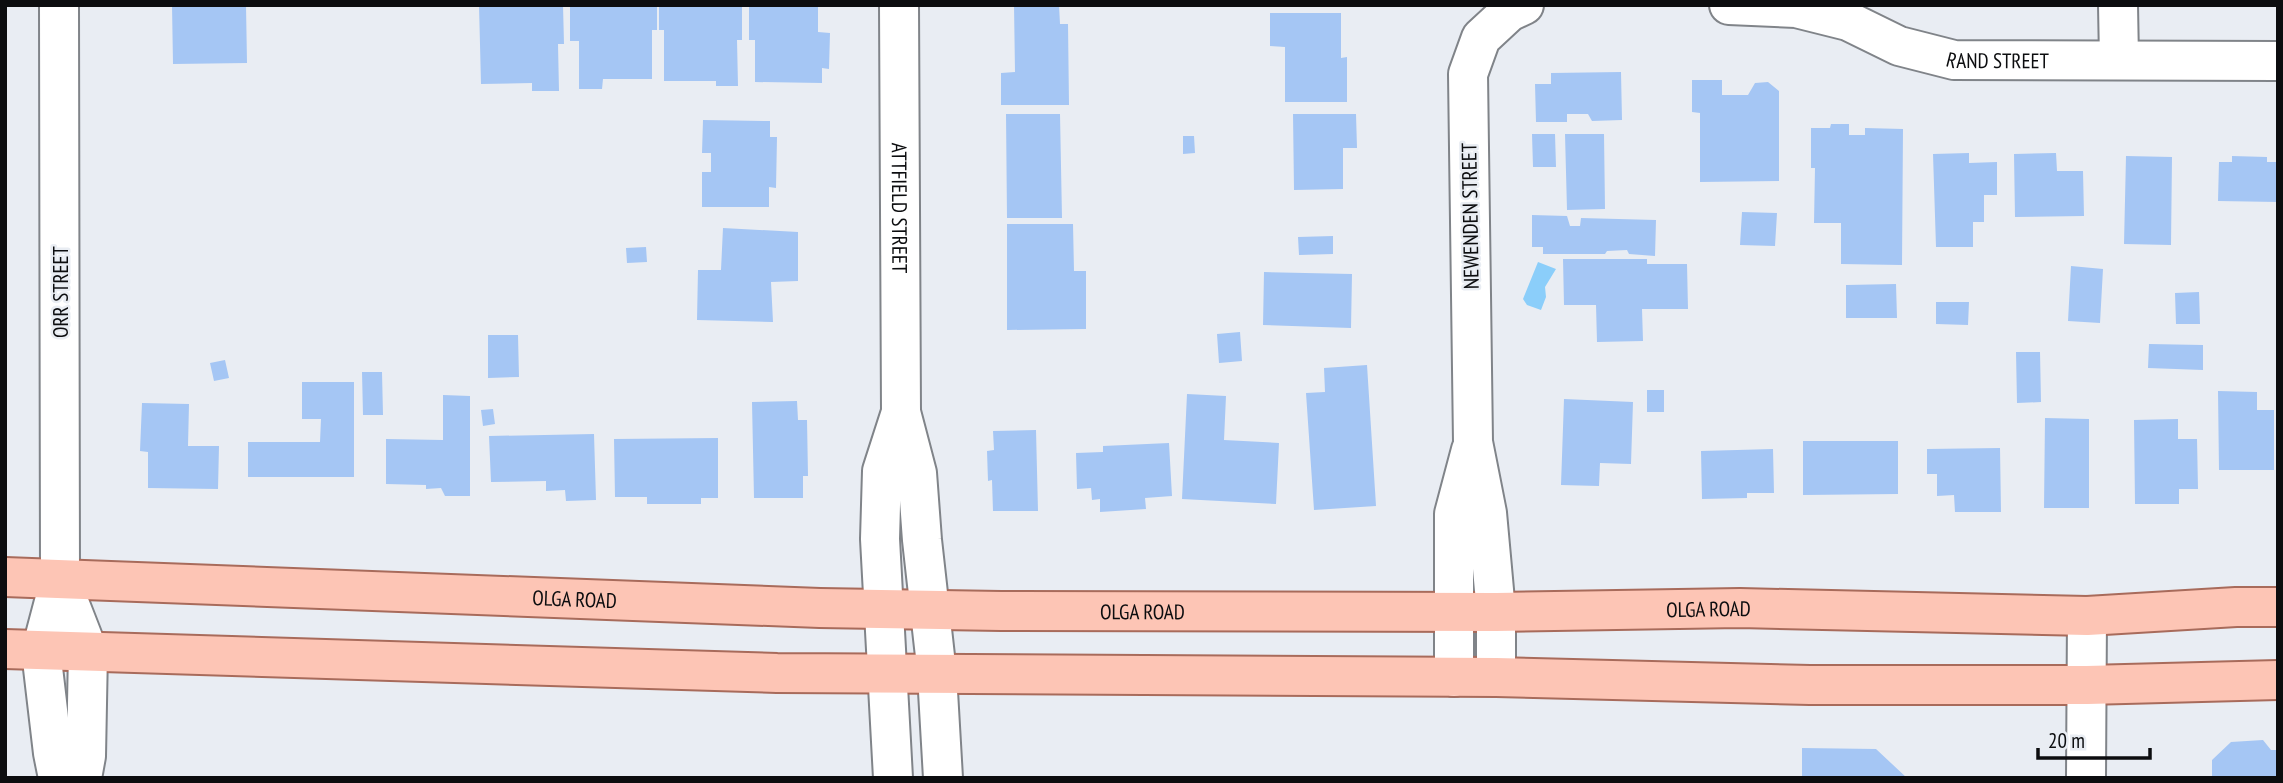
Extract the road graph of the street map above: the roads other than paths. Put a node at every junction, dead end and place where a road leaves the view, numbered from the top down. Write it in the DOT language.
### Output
graph roads {
  1 [pos="59,5"];
  2 [pos="899,5"];
  3 [pos="1729,5"];
  4 [pos="2118,5"];
  5 [pos="1512,8"];
  6 [pos="2119,59"];
  7 [pos="2278,61"];
  8 [pos="901,412"];
  9 [pos="1473,442"];
  10 [pos="5,577"];
  11 [pos="60,579"];
  12 [pos="883,609"];
  13 [pos="929,609"];
  14 [pos="2278,610"];
  15 [pos="1452,611"];
  16 [pos="1496,612"];
  17 [pos="2087,616"];
  18 [pos="23,650"];
  19 [pos="88,651"];
  20 [pos="886,673"];
  21 [pos="937,674"];
  22 [pos="1454,677"];
  23 [pos="1496,677"];
  24 [pos="2278,680"];
  25 [pos="2087,685"];
  26 [pos="58,778"];
  27 [pos="82,778"];
  28 [pos="893,778"];
  29 [pos="943,778"];
  30 [pos="2086,778"];
  1 -- 11 [label="street, ORR STREET"];
  2 -- 8 [label="street, ATTFIELD STREET"];
  3 -- 6 [label="street, RAND STREET"];
  4 -- 6 [label="street"];
  5 -- 9 [label="street, NEWENDEN STREET"];
  6 -- 7 [label="street, RAND STREET"];
  8 -- 12 [label="street, ATTFIELD STREET"];
  8 -- 13 [label="street, ATTFIELD STREET"];
  9 -- 15 [label="street, NEWENDEN STREET"];
  9 -- 16 [label="street, NEWENDEN STREET"];
  10 -- 11 [label="main road, OLGA ROAD"];
  11 -- 12 [label="main road, OLGA ROAD"];
  11 -- 18 [label="street, ORR STREET"];
  11 -- 19 [label="street, ORR STREET"];
  12 -- 13 [label="main road, OLGA ROAD"];
  12 -- 20 [label="street, ATTFIELD STREET"];
  13 -- 15 [label="main road, OLGA ROAD"];
  13 -- 21 [label="street, ATTFIELD STREET"];
  14 -- 17 [label="main road, OLGA ROAD"];
  15 -- 16 [label="main road, OLGA ROAD"];
  15 -- 22 [label="street, NEWENDEN STREET"];
  16 -- 17 [label="main road, OLGA ROAD"];
  16 -- 23 [label="street, NEWENDEN STREET"];
  17 -- 25 [label="street"];
  18 -- 19 [label="main road"];
  18 -- 26 [label="street, ORR STREET"];
  19 -- 20 [label="main road"];
  19 -- 27 [label="street, ORR STREET"];
  20 -- 21 [label="main road"];
  20 -- 28 [label="street, ATTFIELD STREET"];
  21 -- 22 [label="main road"];
  21 -- 29 [label="street, ATTFIELD STREET"];
  22 -- 23 [label="main road"];
  23 -- 25 [label="main road"];
  24 -- 25 [label="main road"];
  25 -- 30 [label="street"];
}
